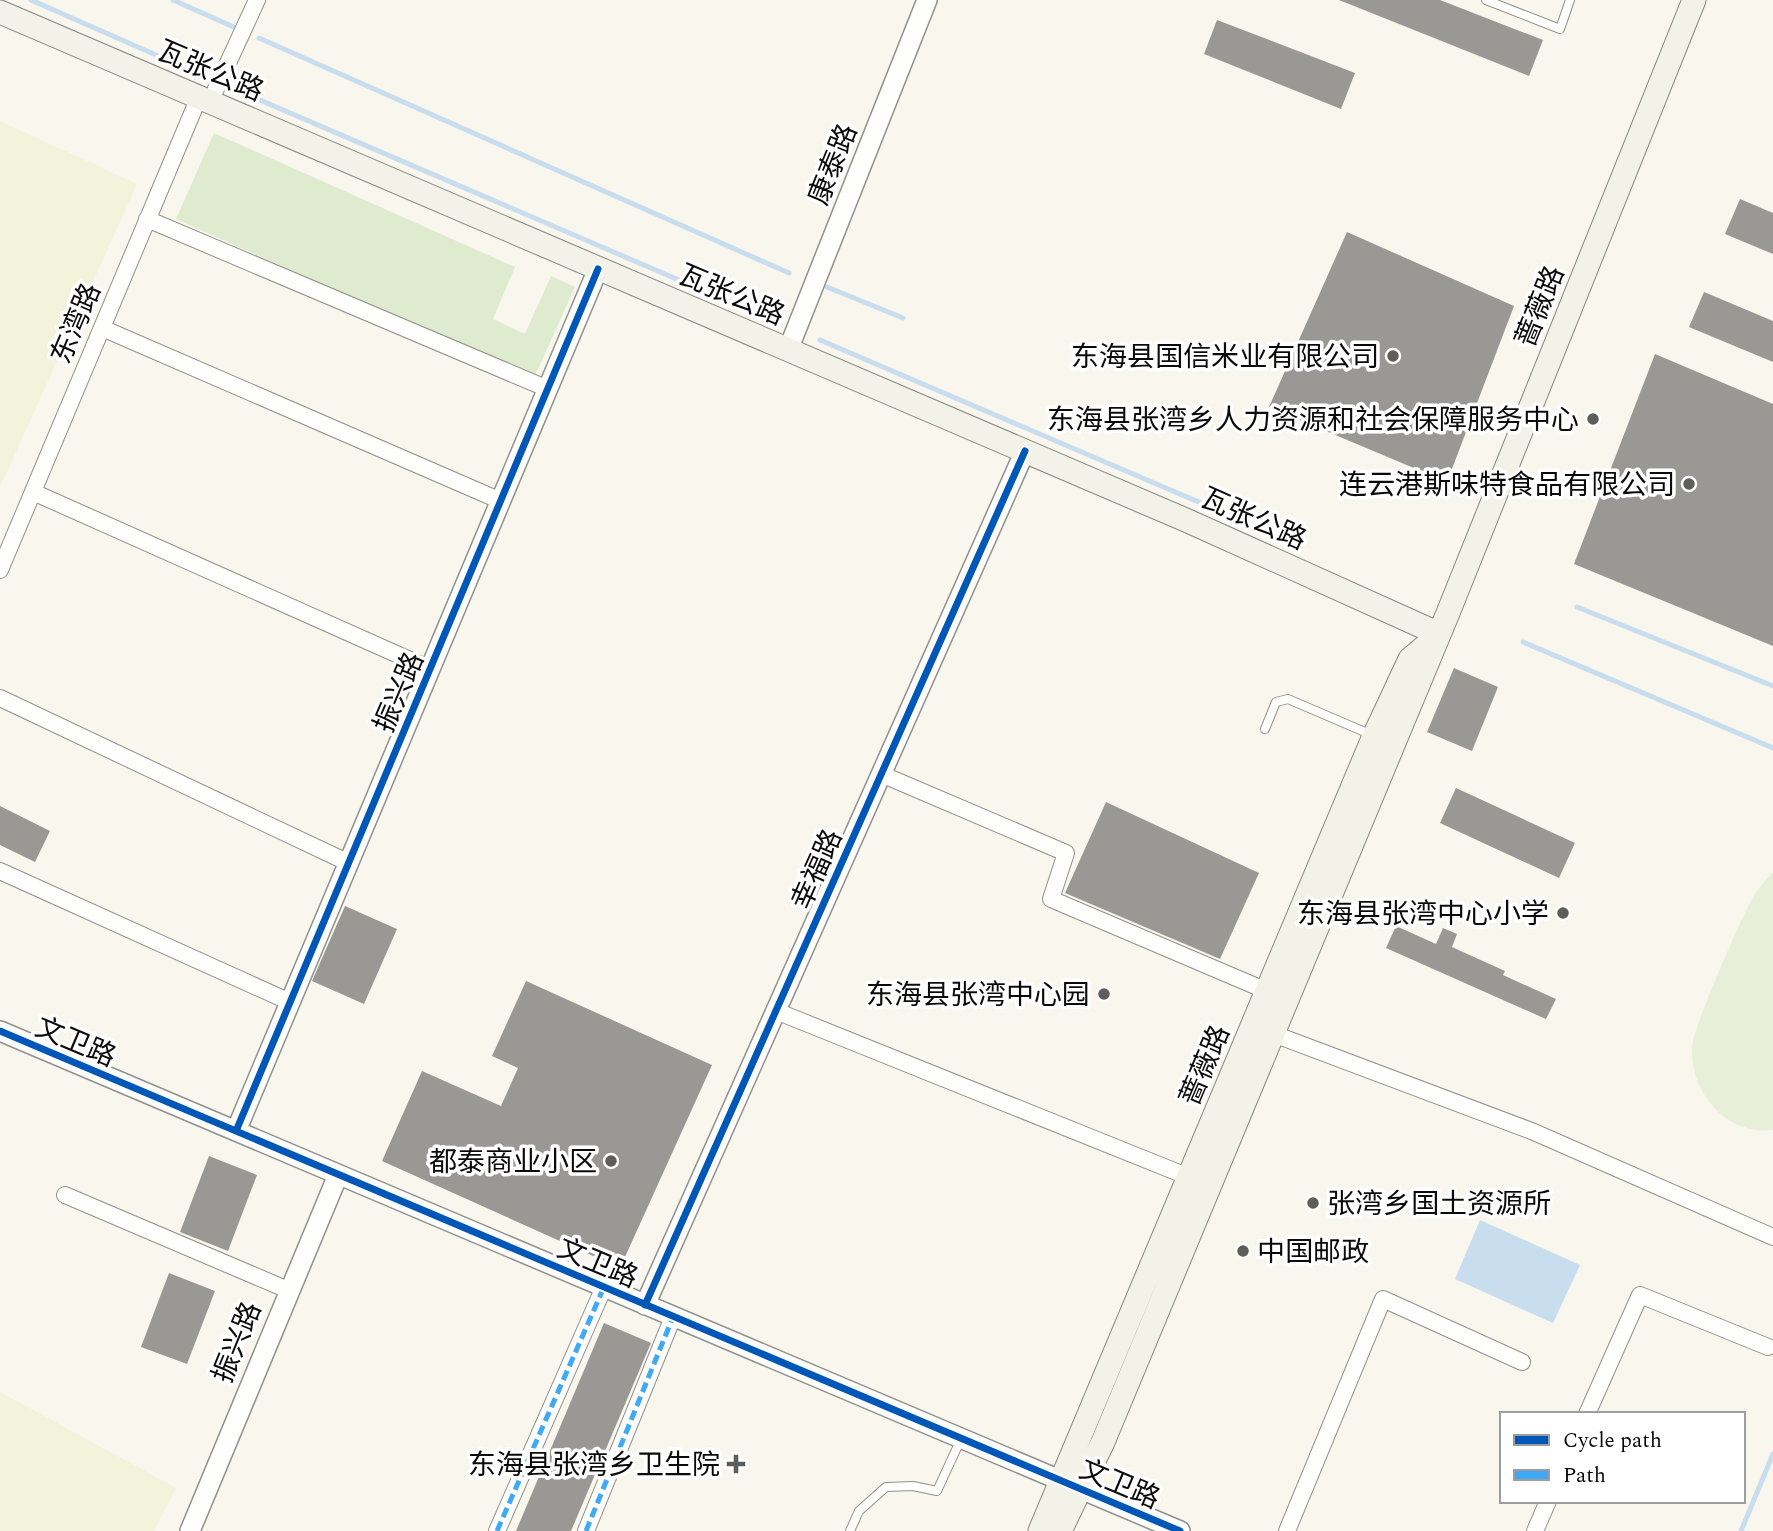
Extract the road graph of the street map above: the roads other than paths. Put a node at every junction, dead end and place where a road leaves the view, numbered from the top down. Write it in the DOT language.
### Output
graph roads {
  1 [pos="257,0"];
  2 [pos="927,0"];
  3 [pos="1486,0"];
  4 [pos="1570,0"];
  5 [pos="1694,0"];
  6 [pos="0,12"];
  7 [pos="204,100"];
  8 [pos="147,219"];
  9 [pos="598,269"];
  10 [pos="102,328"];
  11 [pos="788,350"];
  12 [pos="548,389"];
  13 [pos="1026,451"];
  14 [pos="33,492"];
  15 [pos="501,501"];
  16 [pos="0,570"];
  17 [pos="1439,634"];
  18 [pos="430,669"];
  19 [pos="0,698"];
  20 [pos="1265,729"];
  21 [pos="1374,736"];
  22 [pos="881,774"];
  23 [pos="349,863"];
  24 [pos="0,871"];
  25 [pos="1267,991"];
  26 [pos="290,1002"];
  27 [pos="776,1011"];
  28 [pos="0,1031"];
  29 [pos="1271,1033"];
  30 [pos="236,1131"];
  31 [pos="338,1175"];
  32 [pos="1189,1177"];
  33 [pos="65,1195"];
  34 [pos="1773,1237"];
  35 [pos="604,1287"];
  36 [pos="288,1290"];
  37 [pos="645,1305"];
  38 [pos="673,1317"];
  39 [pos="1768,1347"];
  40 [pos="1522,1362"];
  41 [pos="1588,1412"];
  42 [pos="961,1439"];
  43 [pos="1070,1485"];
  44 [pos="1547,1503"];
  45 [pos="190,1531"];
  46 [pos="497,1531"];
  47 [pos="586,1531"];
  48 [pos="850,1531"];
  49 [pos="1040,1531"];
  50 [pos="1060,1531"];
  51 [pos="1180,1531"];
  52 [pos="1287,1531"];
  53 [pos="1535,1531"];
  1 -- 7 [label="street, 东湾路"];
  2 -- 11 [label="street, 康泰路"];
  3 -- 4 [label="lane"];
  5 -- 17 [label="main road, 蔷薇路"];
  6 -- 7 [label="main road, 瓦张公路"];
  7 -- 8 [label="street, 东湾路"];
  7 -- 9 [label="main road, 瓦张公路"];
  8 -- 10 [label="street, 东湾路"];
  8 -- 12 [label="street"];
  9 -- 11 [label="main road, 瓦张公路"];
  9 -- 12 [label="street, 振兴路"];
  10 -- 14 [label="street, 东湾路"];
  10 -- 15 [label="street"];
  11 -- 13 [label="main road, 瓦张公路"];
  12 -- 15 [label="street, 振兴路"];
  13 -- 17 [label="main road, 瓦张公路"];
  13 -- 22 [label="street, 幸福路"];
  14 -- 16 [label="street, 东湾路"];
  14 -- 18 [label="street"];
  15 -- 18 [label="street, 振兴路"];
  17 -- 21 [label="main road, 蔷薇路"];
  17 -- 29 [label="main road, 蔷薇路"];
  18 -- 23 [label="street, 振兴路"];
  19 -- 23 [label="street"];
  20 -- 21 [label="lane"];
  21 -- 25 [label="main road, 蔷薇路"];
  22 -- 25 [label="street"];
  22 -- 27 [label="street, 幸福路"];
  23 -- 26 [label="street, 振兴路"];
  24 -- 26 [label="street"];
  25 -- 32 [label="main road, 蔷薇路"];
  26 -- 30 [label="street, 振兴路"];
  27 -- 32 [label="street"];
  27 -- 37 [label="street, 幸福路"];
  28 -- 30 [label="street, 文卫路"];
  29 -- 34 [label="street"];
  29 -- 43 [label="main road, 蔷薇路"];
  30 -- 31 [label="street, 文卫路"];
  31 -- 35 [label="street, 文卫路"];
  31 -- 36 [label="street, 振兴路"];
  32 -- 43 [label="main road, 蔷薇路"];
  33 -- 36 [label="street"];
  35 -- 37 [label="street, 文卫路"];
  35 -- 46 [label="street"];
  36 -- 45 [label="street, 振兴路"];
  37 -- 38 [label="street, 文卫路"];
  38 -- 42 [label="street, 文卫路"];
  38 -- 47 [label="street"];
  39 -- 41 [label="street"];
  40 -- 52 [label="street"];
  42 -- 43 [label="street, 文卫路"];
  42 -- 48 [label="lane"];
  43 -- 49 [label="main road, 蔷薇路"];
  43 -- 50 [label="main road, 蔷薇路"];
  43 -- 51 [label="street, 文卫路"];
  44 -- 53 [label="street"];
}
